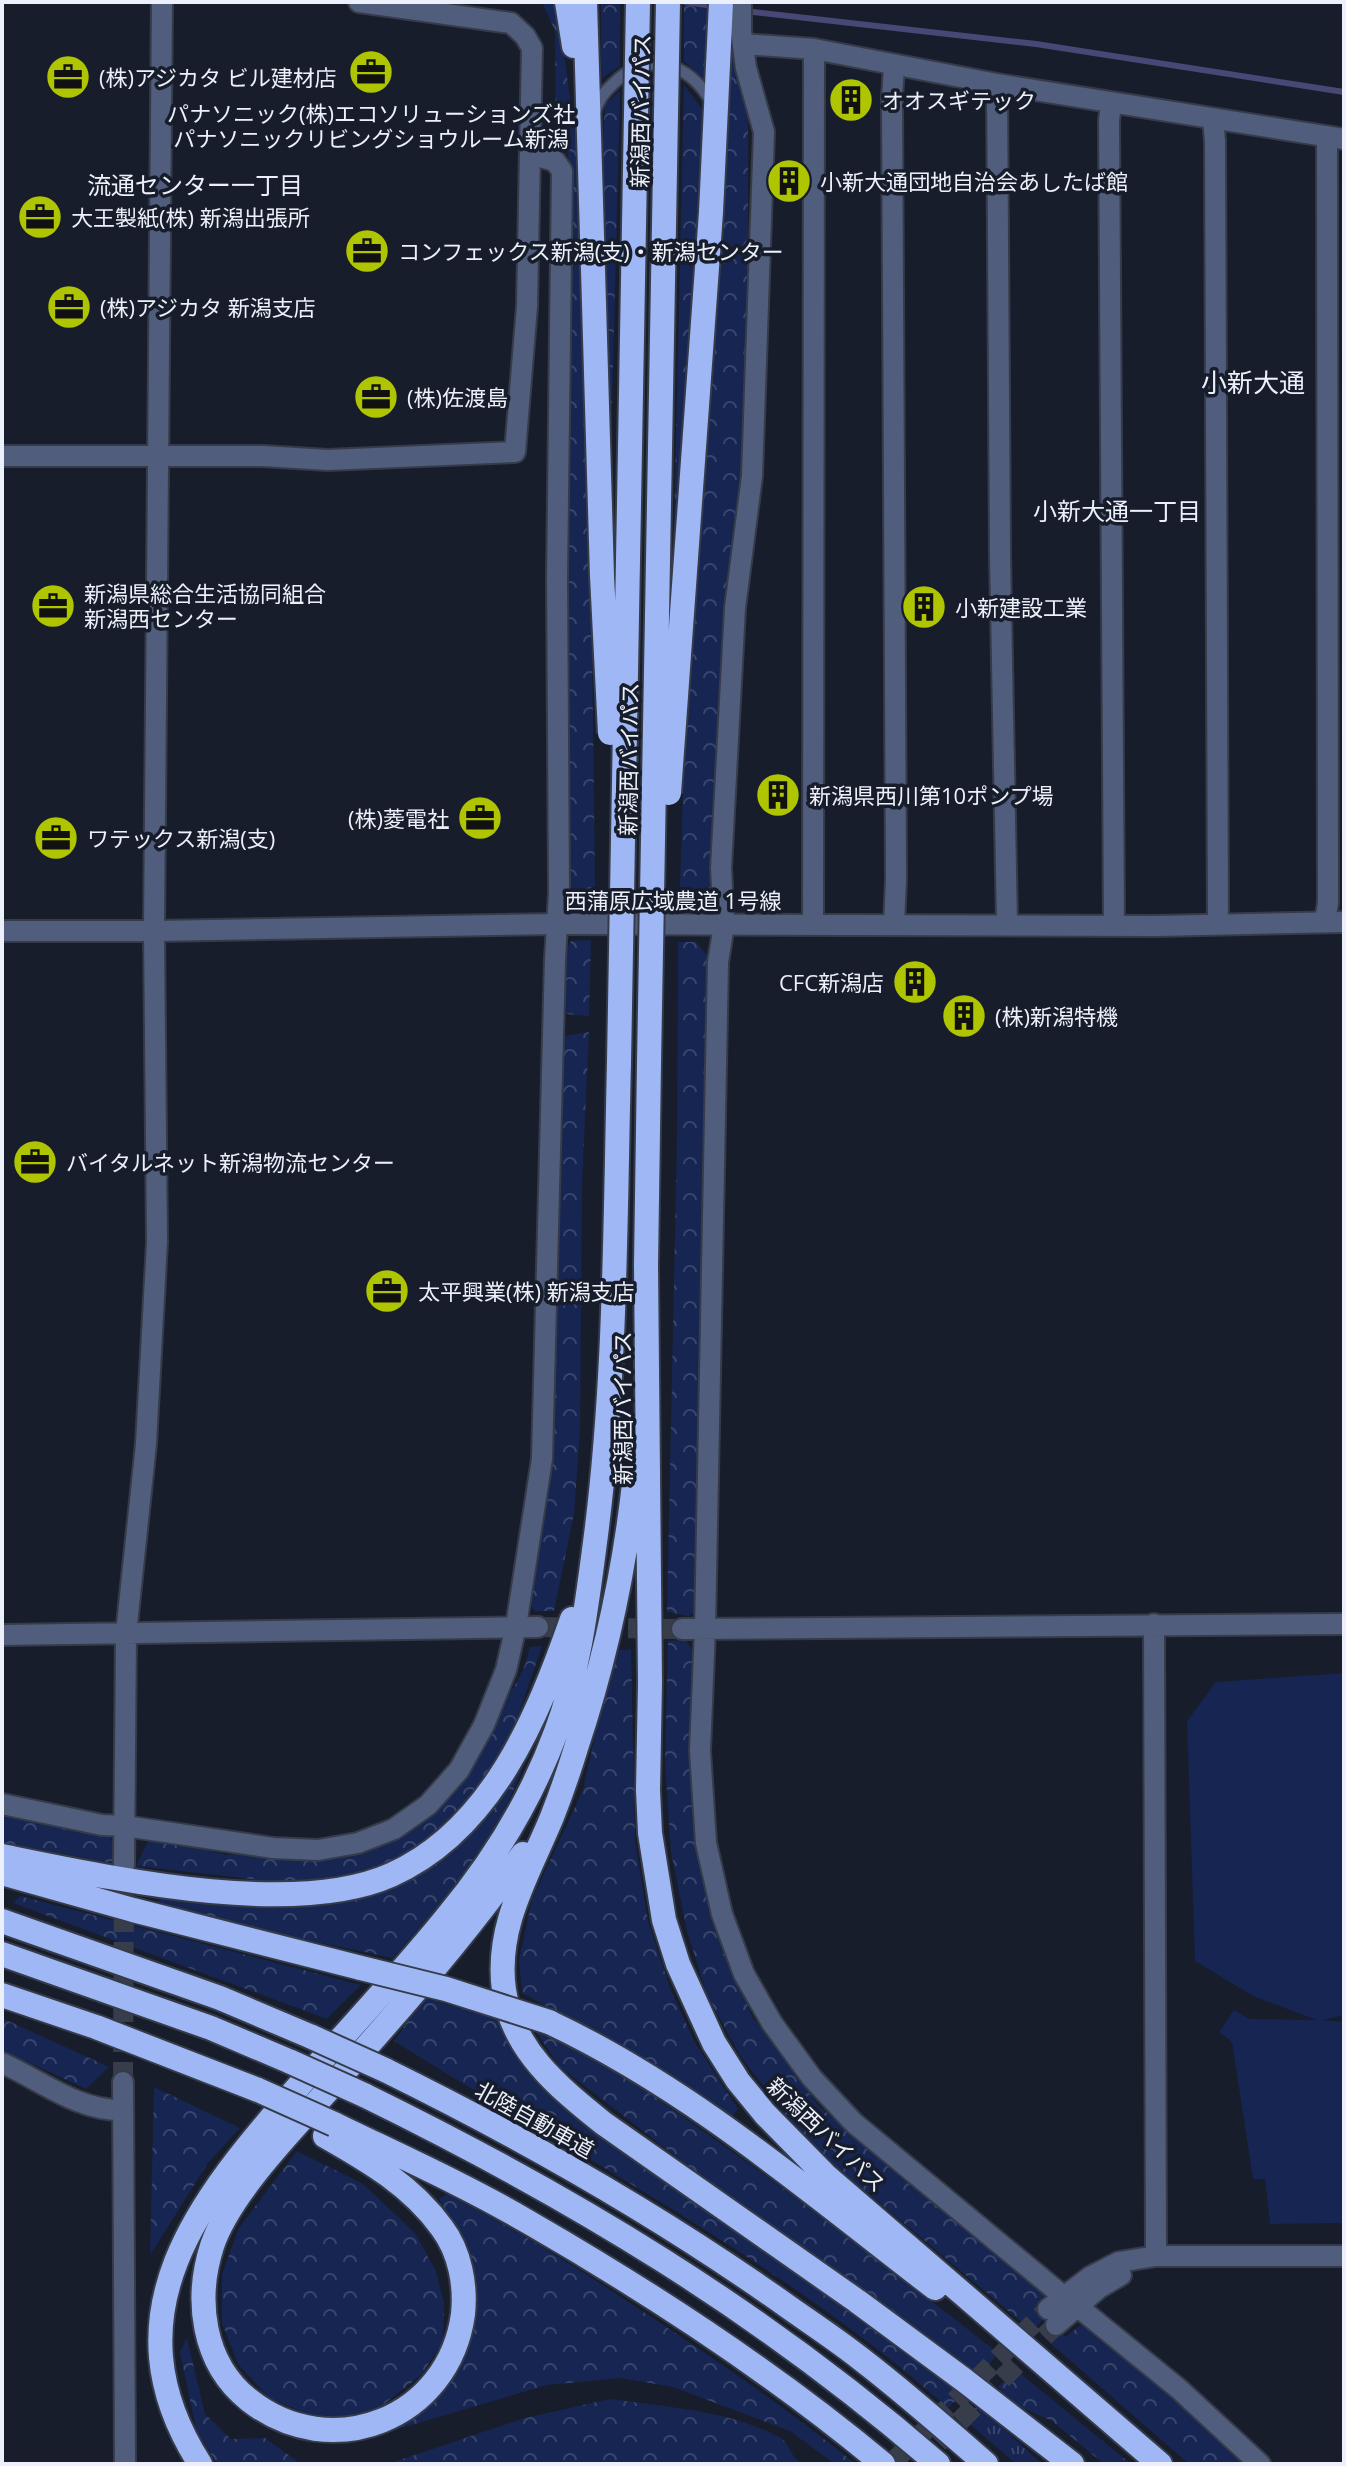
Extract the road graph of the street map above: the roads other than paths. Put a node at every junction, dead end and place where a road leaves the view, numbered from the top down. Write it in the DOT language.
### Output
graph roads {
  1 [pos="162,2"];
  2 [pos="359,2"];
  3 [pos="638,2"];
  4 [pos="668,2"];
  5 [pos="721,2"];
  6 [pos="741,2"];
  7 [pos="576,7"];
  8 [pos="735,36"];
  9 [pos="814,49"];
  10 [pos="894,65"];
  11 [pos="997,84"];
  12 [pos="1111,102"];
  13 [pos="717,111"];
  14 [pos="1213,119"];
  15 [pos="588,131"];
  16 [pos="1336,138"];
  17 [pos="530,154"];
  18 [pos="2,456"];
  19 [pos="159,458"];
  20 [pos="1335,922"];
  21 [pos="558,924"];
  22 [pos="813,924"];
  23 [pos="894,924"];
  24 [pos="1007,924"];
  25 [pos="1218,924"];
  26 [pos="724,925"];
  27 [pos="1114,925"];
  28 [pos="2,931"];
  29 [pos="154,931"];
  30 [pos="621,939"];
  31 [pos="649,1063"];
  32 [pos="646,1265"];
  33 [pos="595,1540"];
  34 [pos="1154,1624"];
  35 [pos="1344,1624"];
  36 [pos="516,1626"];
  37 [pos="538,1627"];
  38 [pos="682,1629"];
  39 [pos="705,1629"];
  40 [pos="126,1634"];
  41 [pos="2,1635"];
  42 [pos="576,1748"];
  43 [pos="2,1804"];
  44 [pos="125,1826"];
  45 [pos="2,1856"];
  46 [pos="124,1866"];
  47 [pos="2,1873"];
  48 [pos="2,1921"];
  49 [pos="2,1954"];
  50 [pos="6,1996"];
  51 [pos="2,2063"];
  52 [pos="123,2082"];
  53 [pos="123,2110"];
  54 [pos="329,2130"];
  55 [pos="1156,2256"];
  56 [pos="1344,2256"];
  57 [pos="1061,2309"];
  58 [pos="1066,2384"];
  59 [pos="126,2463"];
  60 [pos="200,2464"];
  61 [pos="883,2464"];
  62 [pos="938,2464"];
  63 [pos="986,2464"];
  64 [pos="1072,2464"];
  65 [pos="1160,2464"];
  66 [pos="1260,2464"];
  1 -- 19 [label="street"];
  2 -- 17 [label="street"];
  3 -- 30 [label="highway, 新潟西バイパス, bridge"];
  4 -- 31 [label="highway, 新潟西バイパス, bridge"];
  5 -- 8 [label="highway"];
  6 -- 8 [label="street"];
  7 -- 15 [label="highway"];
  8 -- 9 [label="street"];
  8 -- 13 [label="highway"];
  8 -- 26 [label="street"];
  9 -- 10 [label="street"];
  9 -- 22 [label="street"];
  10 -- 11 [label="street"];
  10 -- 23 [label="street"];
  11 -- 12 [label="street"];
  11 -- 24 [label="street"];
  12 -- 14 [label="street"];
  12 -- 27 [label="street"];
  13 -- 15 [label="lane"];
  13 -- 31 [label="highway, bridge"];
  14 -- 16 [label="street"];
  14 -- 25 [label="street"];
  15 -- 30 [label="highway, bridge"];
  16 -- 20 [label="street"];
  17 -- 19 [label="street"];
  17 -- 21 [label="street"];
  18 -- 19 [label="street"];
  19 -- 29 [label="street"];
  20 -- 25 [label="street, 西蒲原広域農道 1号線"];
  21 -- 26 [label="street, 西蒲原広域農道 1号線"];
  21 -- 29 [label="street, 西蒲原広域農道 1号線"];
  21 -- 36 [label="street"];
  22 -- 23 [label="street, 西蒲原広域農道 1号線"];
  22 -- 26 [label="street, 西蒲原広域農道 1号線"];
  23 -- 24 [label="street, 西蒲原広域農道 1号線"];
  24 -- 27 [label="street, 西蒲原広域農道 1号線"];
  25 -- 27 [label="street, 西蒲原広域農道 1号線"];
  26 -- 39 [label="street"];
  28 -- 29 [label="street, 西蒲原広域農道 1号線"];
  29 -- 40 [label="street"];
  30 -- 33 [label="highway, 新潟西バイパス, bridge"];
  31 -- 32 [label="highway, 新潟西バイパス"];
  32 -- 42 [label="highway"];
  32 -- 58 [label="highway, 新潟西バイパス"];
  33 -- 45 [label="highway"];
  33 -- 60 [label="highway, 新潟西バイパス"];
  34 -- 35 [label="street"];
  34 -- 39 [label="street"];
  34 -- 55 [label="street"];
  36 -- 37 [label="street"];
  36 -- 40 [label="street"];
  36 -- 44 [label="street"];
  38 -- 39 [label="street"];
  39 -- 57 [label="street"];
  40 -- 41 [label="street"];
  40 -- 44 [label="street"];
  42 -- 54 [label="highway"];
  42 -- 64 [label="highway"];
  43 -- 44 [label="street"];
  44 -- 46 [label="street"];
  47 -- 58 [label="highway, bridge"];
  48 -- 63 [label="highway, 北陸自動車道, bridge"];
  49 -- 62 [label="highway, bridge"];
  50 -- 54 [label="highway, bridge"];
  51 -- 53 [label="street"];
  52 -- 53 [label="street"];
  53 -- 59 [label="street"];
  54 -- 61 [label="highway"];
  55 -- 56 [label="street"];
  55 -- 57 [label="street"];
  57 -- 66 [label="street"];
  58 -- 65 [label="highway, 新潟西バイパス"];
}
